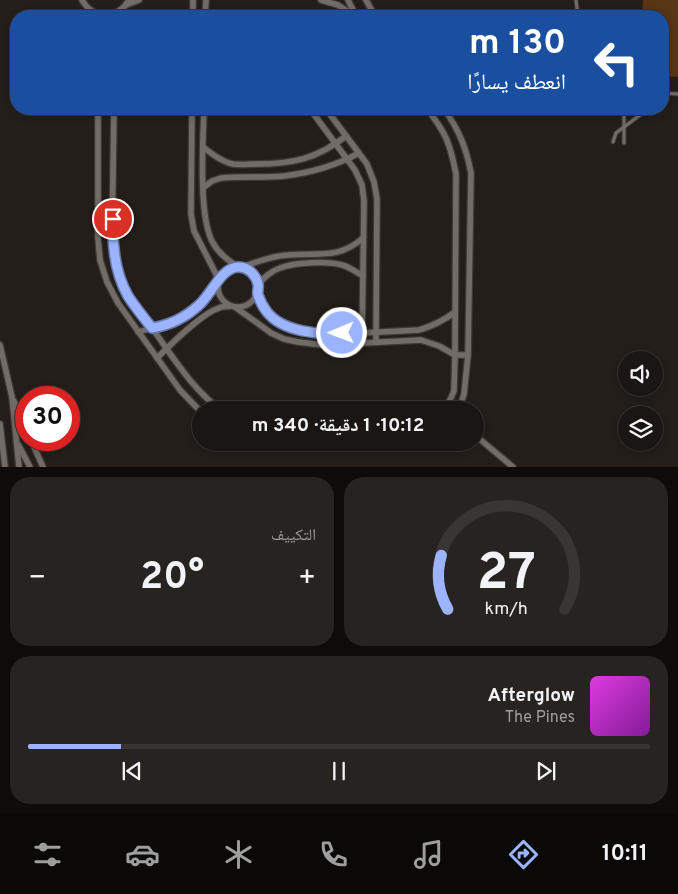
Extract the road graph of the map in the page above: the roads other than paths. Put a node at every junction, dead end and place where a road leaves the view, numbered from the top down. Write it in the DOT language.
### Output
graph roads {
  1 [pos="76,0"];
  2 [pos="139,0"];
  3 [pos="321,0"];
  4 [pos="82,1"];
  5 [pos="126,4"];
  6 [pos="90,10"];
  7 [pos="346,10"];
  8 [pos="669,94"];
  9 [pos="678,94"];
  10 [pos="98,115"];
  11 [pos="114,115"];
  12 [pos="192,115"];
  13 [pos="204,115"];
  14 [pos="314,115"];
  15 [pos="330,115"];
  16 [pos="432,115"];
  17 [pos="448,115"];
  18 [pos="624,115"];
  19 [pos="640,115"];
  20 [pos="624,126"];
  21 [pos="346,136"];
  22 [pos="613,142"];
  23 [pos="624,143"];
  24 [pos="336,144"];
  25 [pos="203,147"];
  26 [pos="359,153"];
  27 [pos="348,159"];
  28 [pos="204,187"];
  29 [pos="363,238"];
  30 [pos="240,267"];
  31 [pos="363,276"];
  32 [pos="219,281"];
  33 [pos="258,284"];
  34 [pos="258,293"];
  35 [pos="233,307"];
  36 [pos="455,312"];
  37 [pos="152,328"];
  38 [pos="376,331"];
  39 [pos="138,332"];
  40 [pos="362,332"];
  41 [pos="376,342"];
  42 [pos="362,343"];
  43 [pos="0,345"];
  44 [pos="167,348"];
  45 [pos="455,355"];
  46 [pos="468,355"];
  47 [pos="157,358"];
  48 [pos="12,397"];
  49 [pos="209,401"];
  50 [pos="449,401"];
  51 [pos="462,401"];
  52 [pos="192,403"];
  53 [pos="15,404"];
  54 [pos="0,424"];
  55 [pos="15,429"];
  56 [pos="484,442"];
  57 [pos="18,451"];
  58 [pos="22,451"];
  59 [pos="37,451"];
  60 [pos="4,466"];
  61 [pos="20,466"];
  62 [pos="30,466"];
  63 [pos="44,466"];
  64 [pos="513,466"];
  1 -- 4 [label="street"];
  2 -- 5 [label="street"];
  3 -- 7 [label="street"];
  4 -- 6 [label="street"];
  8 -- 9 [label="lane"];
  10 -- 39 [label="street"];
  11 -- 37 [label="street"];
  12 -- 32 [label="street"];
  13 -- 25 [label="street"];
  14 -- 24 [label="street"];
  15 -- 21 [label="street"];
  16 -- 36 [label="street"];
  17 -- 46 [label="street"];
  18 -- 20 [label="lane"];
  19 -- 20 [label="lane"];
  20 -- 22 [label="lane"];
  20 -- 23 [label="lane"];
  21 -- 24 [label="street"];
  21 -- 26 [label="street"];
  24 -- 25 [label="street"];
  24 -- 27 [label="street"];
  25 -- 28 [label="street"];
  26 -- 27 [label="street"];
  26 -- 38 [label="street"];
  27 -- 28 [label="street"];
  27 -- 29 [label="street"];
  28 -- 30 [label="street"];
  29 -- 30 [label="street"];
  29 -- 31 [label="street"];
  30 -- 32 [label="street"];
  30 -- 33 [label="street"];
  31 -- 33 [label="street"];
  31 -- 40 [label="street"];
  32 -- 35 [label="street"];
  32 -- 37 [label="street"];
  33 -- 34 [label="street"];
  34 -- 35 [label="street"];
  34 -- 40 [label="street"];
  35 -- 42 [label="street"];
  35 -- 44 [label="street"];
  36 -- 38 [label="street"];
  36 -- 45 [label="street"];
  37 -- 39 [label="street"];
  37 -- 44 [label="street"];
  38 -- 40 [label="street"];
  38 -- 41 [label="street"];
  39 -- 47 [label="street"];
  40 -- 42 [label="street"];
  41 -- 42 [label="street"];
  41 -- 45 [label="street"];
  43 -- 48 [label="street"];
  44 -- 47 [label="street"];
  44 -- 49 [label="street"];
  45 -- 46 [label="street"];
  45 -- 50 [label="street"];
  46 -- 51 [label="street"];
  47 -- 52 [label="street"];
  48 -- 53 [label="street"];
  48 -- 55 [label="street"];
  54 -- 60 [label="street"];
  56 -- 64 [label="street"];
  57 -- 61 [label="street"];
  58 -- 62 [label="street"];
  59 -- 63 [label="street"];
}
